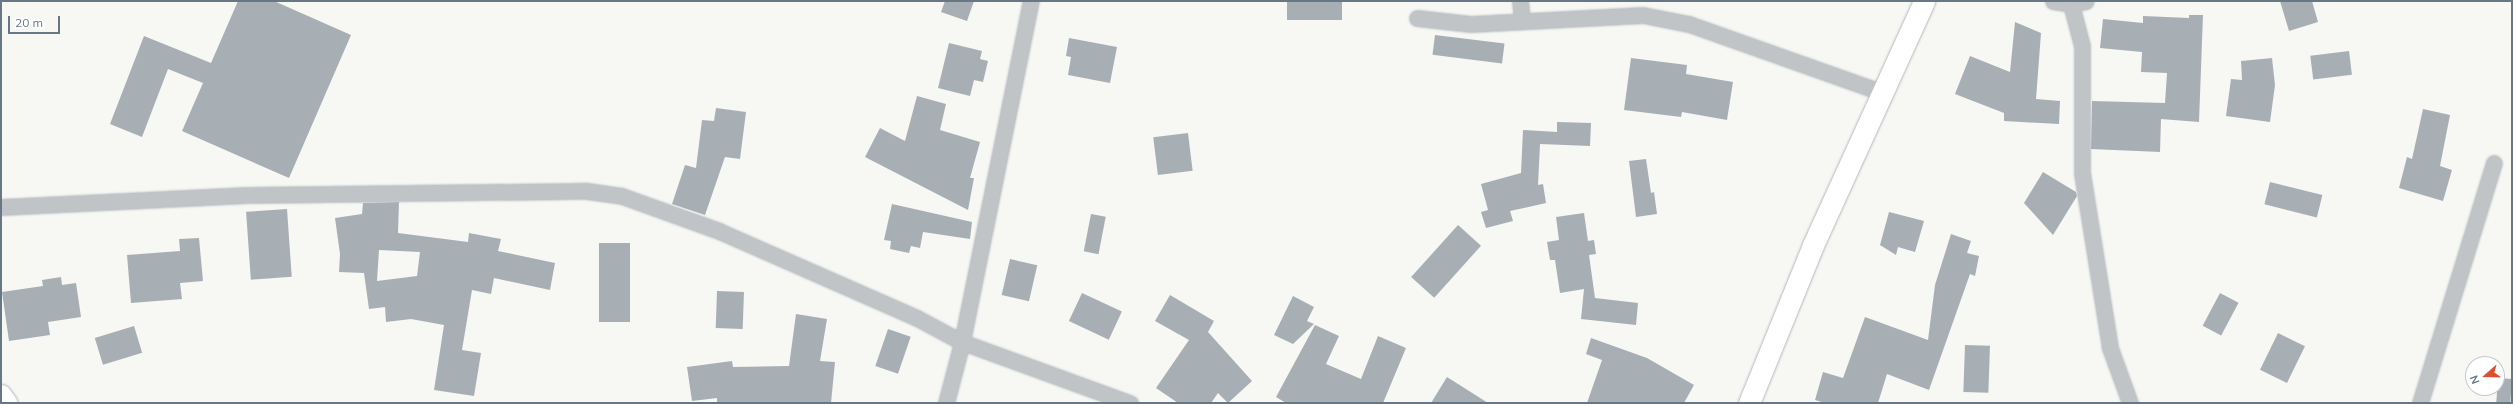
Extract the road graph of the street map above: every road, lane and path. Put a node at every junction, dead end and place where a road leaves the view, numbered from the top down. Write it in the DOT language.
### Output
graph roads {
  1 [pos="1031,1"];
  2 [pos="1520,1"];
  3 [pos="1924,1"];
  4 [pos="2053,1"];
  5 [pos="2086,1"];
  6 [pos="2071,4"];
  7 [pos="1417,18"];
  8 [pos="1522,21"];
  9 [pos="1882,92"];
  10 [pos="2494,163"];
  11 [pos="1,207"];
  12 [pos="962,342"];
  13 [pos="1,396"];
  14 [pos="6,403"];
  15 [pos="946,403"];
  16 [pos="1130,403"];
  17 [pos="1749,403"];
  18 [pos="2130,403"];
  19 [pos="2420,403"];
  1 -- 12 [label="street"];
  2 -- 8 [label="street"];
  3 -- 9 [label="main road"];
  4 -- 6 [label="street"];
  5 -- 6 [label="street"];
  6 -- 18 [label="street"];
  7 -- 8 [label="street"];
  8 -- 9 [label="street"];
  9 -- 17 [label="main road"];
  10 -- 19 [label="street"];
  11 -- 12 [label="street"];
  12 -- 15 [label="street"];
  12 -- 16 [label="street"];
  13 -- 14 [label="main road"];
}
